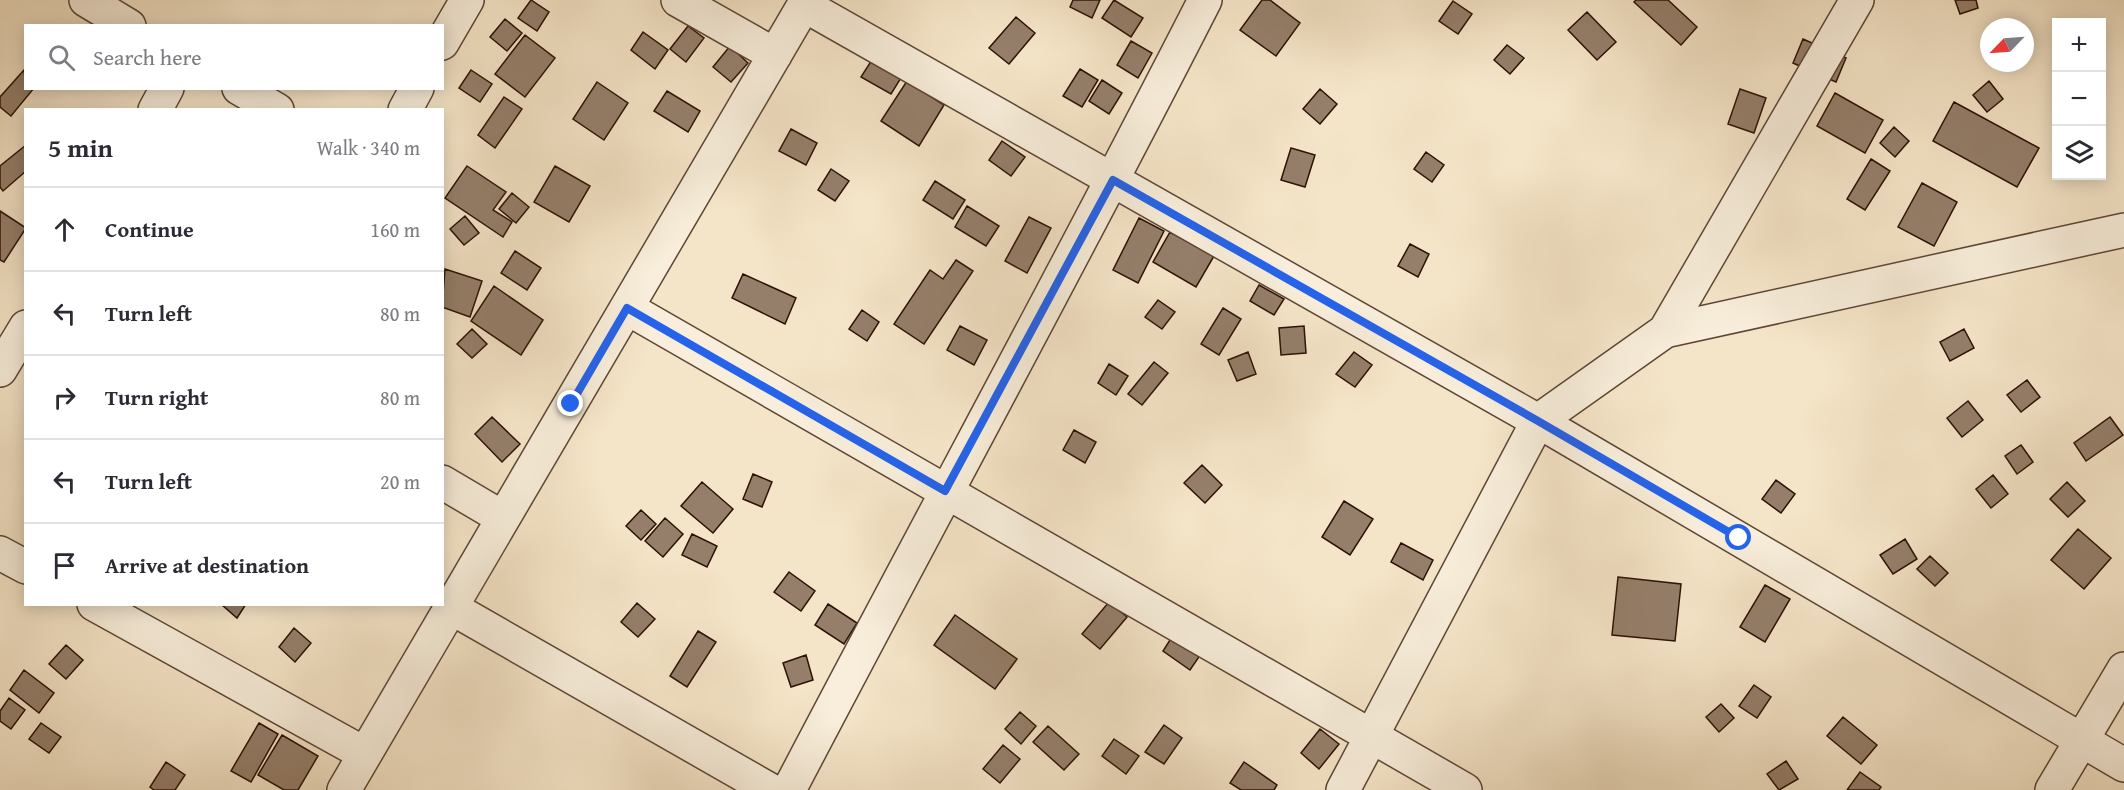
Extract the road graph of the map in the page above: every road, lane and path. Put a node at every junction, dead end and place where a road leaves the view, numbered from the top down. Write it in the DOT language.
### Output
graph roads {
  1 [pos="86,0"];
  2 [pos="467,0"];
  3 [pos="678,0"];
  4 [pos="1205,0"];
  5 [pos="1857,0"];
  6 [pos="805,3"];
  7 [pos="126,24"];
  8 [pos="444,40"];
  9 [pos="775,55"];
  10 [pos="167,90"];
  11 [pos="242,90"];
  12 [pos="416,90"];
  13 [pos="156,108"];
  14 [pos="274,108"];
  15 [pos="406,108"];
  16 [pos="1113,180"];
  17 [pos="2124,230"];
  18 [pos="627,308"];
  19 [pos="24,330"];
  20 [pos="1665,331"];
  21 [pos="0,370"];
  22 [pos="1538,421"];
  23 [pos="444,483"];
  24 [pos="945,491"];
  25 [pos="503,518"];
  26 [pos="0,553"];
  27 [pos="24,566"];
  28 [pos="98,606"];
  29 [pos="450,607"];
  30 [pos="2124,669"];
  31 [pos="1370,737"];
  32 [pos="2080,738"];
  33 [pos="363,753"];
  34 [pos="2124,765"];
  35 [pos="344,790"];
  36 [pos="770,790"];
  37 [pos="789,790"];
  38 [pos="1343,790"];
  39 [pos="1465,790"];
  40 [pos="2052,790"];
  1 -- 7 [label="street"];
  2 -- 8 [label="street"];
  3 -- 9 [label="street"];
  4 -- 16 [label="street"];
  5 -- 20 [label="street"];
  6 -- 9 [label="street"];
  6 -- 16 [label="street"];
  9 -- 18 [label="street"];
  10 -- 13 [label="street"];
  11 -- 14 [label="street"];
  12 -- 15 [label="street"];
  16 -- 22 [label="street"];
  16 -- 24 [label="street"];
  17 -- 20 [label="street"];
  18 -- 24 [label="street"];
  18 -- 25 [label="street"];
  19 -- 21 [label="street"];
  20 -- 22 [label="street"];
  22 -- 31 [label="street"];
  22 -- 32 [label="street"];
  23 -- 25 [label="street"];
  24 -- 31 [label="street"];
  24 -- 37 [label="street"];
  25 -- 29 [label="street"];
  26 -- 27 [label="street"];
  28 -- 33 [label="street"];
  29 -- 33 [label="street"];
  29 -- 36 [label="street"];
  30 -- 32 [label="street"];
  31 -- 38 [label="street"];
  31 -- 39 [label="street"];
  32 -- 34 [label="street"];
  32 -- 40 [label="street"];
  33 -- 35 [label="street"];
}
